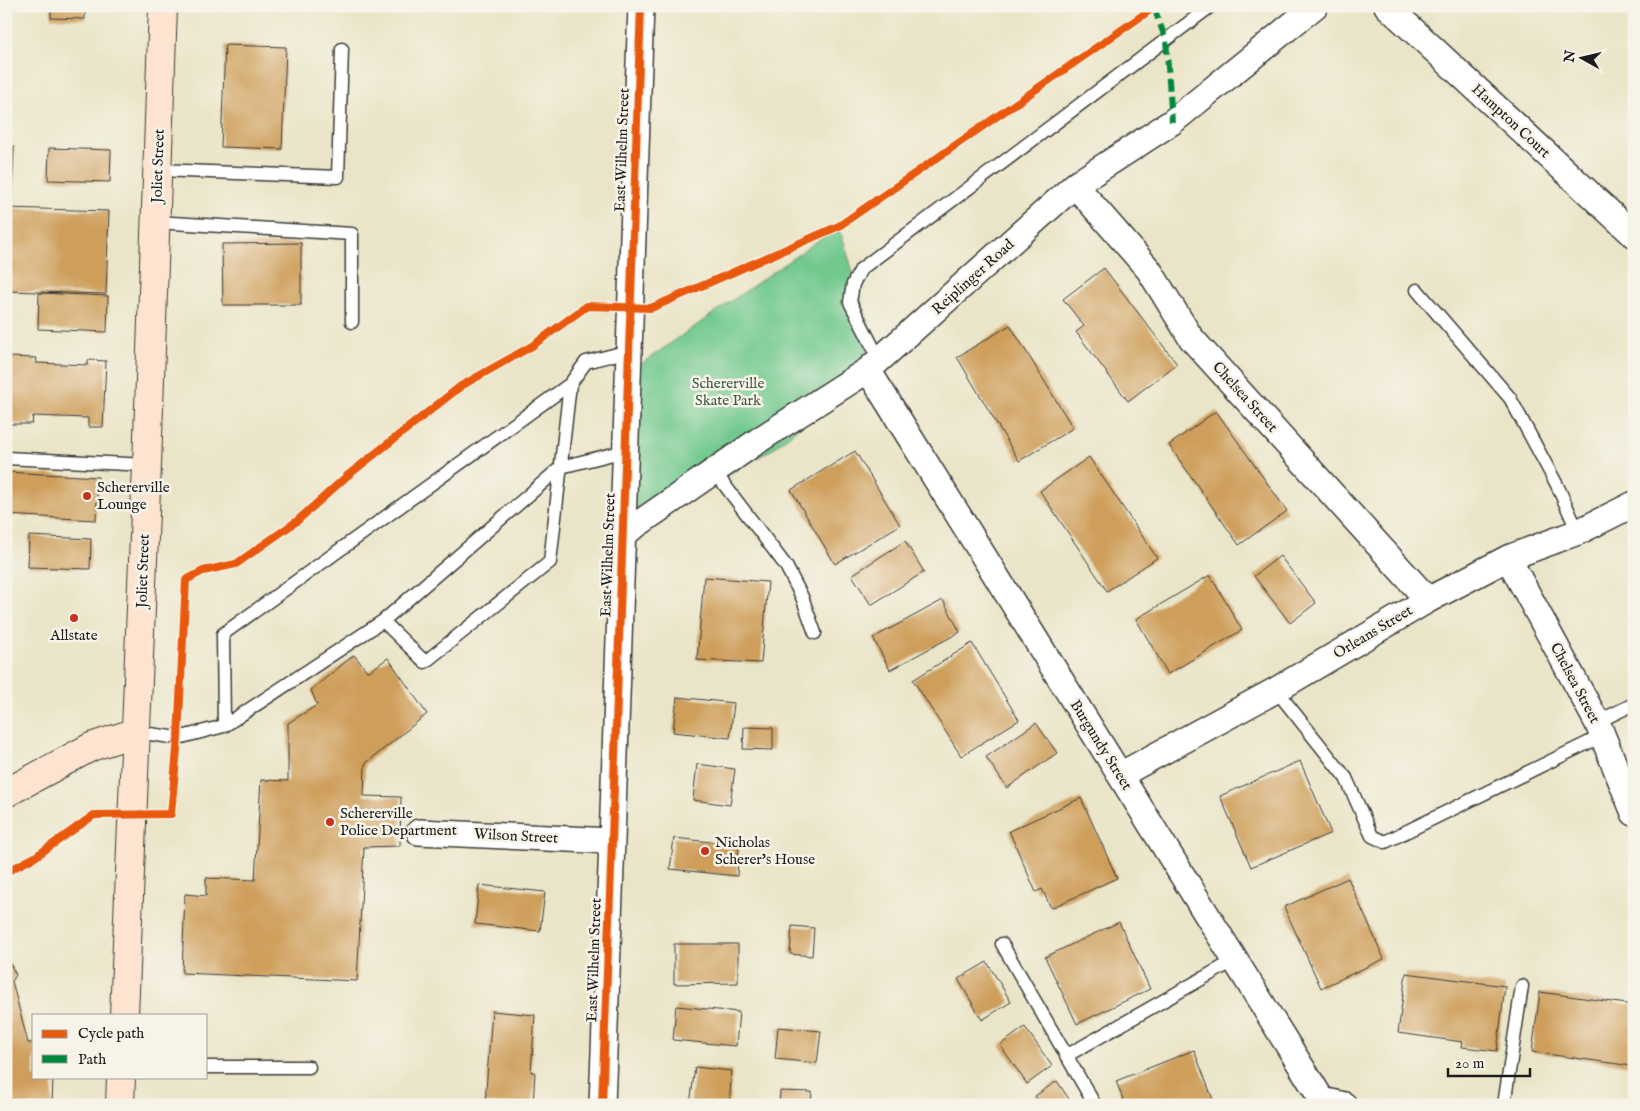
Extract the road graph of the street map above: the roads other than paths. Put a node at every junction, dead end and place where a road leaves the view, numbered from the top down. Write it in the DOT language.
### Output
graph roads {
  1 [pos="163,6"];
  2 [pos="641,6"];
  3 [pos="1211,6"];
  4 [pos="1315,6"];
  5 [pos="1387,6"];
  6 [pos="342,49"];
  7 [pos="158,170"];
  8 [pos="1075,185"];
  9 [pos="156,222"];
  10 [pos="1634,235"];
  11 [pos="1417,290"];
  12 [pos="352,322"];
  13 [pos="629,351"];
  14 [pos="874,366"];
  15 [pos="570,384"];
  16 [pos="625,451"];
  17 [pos="6,458"];
  18 [pos="147,465"];
  19 [pos="561,468"];
  20 [pos="714,471"];
  21 [pos="1634,504"];
  22 [pos="1578,532"];
  23 [pos="622,535"];
  24 [pos="1508,558"];
  25 [pos="1428,600"];
  26 [pos="383,620"];
  27 [pos="816,632"];
  28 [pos="1276,690"];
  29 [pos="1634,704"];
  30 [pos="224,726"];
  31 [pos="1600,729"];
  32 [pos="136,732"];
  33 [pos="1120,775"];
  34 [pos="6,793"];
  35 [pos="1634,813"];
  36 [pos="419,832"];
  37 [pos="612,841"];
  38 [pos="1002,944"];
  39 [pos="1235,960"];
  40 [pos="1522,986"];
  41 [pos="124,1014"];
  42 [pos="1066,1056"];
  43 [pos="208,1067"];
  44 [pos="309,1067"];
  45 [pos="121,1078"];
  46 [pos="120,1105"];
  47 [pos="602,1105"];
  48 [pos="1094,1105"];
  49 [pos="1344,1105"];
  50 [pos="1504,1105"];
  1 -- 7 [label="street, Joliet Street"];
  2 -- 13 [label="street, East Wilhelm Street"];
  3 -- 14 [label="lane"];
  4 -- 8 [label="street, Reiplinger Road"];
  5 -- 10 [label="street, Hampton Court"];
  6 -- 7 [label="lane"];
  7 -- 9 [label="street, Joliet Street"];
  8 -- 14 [label="street, Reiplinger Road"];
  8 -- 25 [label="street, Chelsea Street"];
  9 -- 12 [label="lane"];
  9 -- 18 [label="street, Joliet Street"];
  11 -- 22 [label="lane"];
  13 -- 15 [label="lane"];
  13 -- 16 [label="street, East Wilhelm Street"];
  14 -- 20 [label="street, Reiplinger Road"];
  14 -- 33 [label="street, Burgundy Street"];
  15 -- 19 [label="lane"];
  15 -- 30 [label="lane"];
  16 -- 19 [label="lane"];
  16 -- 23 [label="street, East Wilhelm Street"];
  17 -- 18 [label="lane"];
  18 -- 32 [label="street, Joliet Street"];
  19 -- 26 [label="lane"];
  19 -- 26 [label="lane"];
  20 -- 23 [label="street, Reiplinger Road"];
  20 -- 27 [label="lane"];
  21 -- 22 [label="street, Orleans Street"];
  22 -- 24 [label="street, Orleans Street"];
  23 -- 37 [label="street, East Wilhelm Street"];
  24 -- 25 [label="street, Orleans Street"];
  24 -- 31 [label="street, Chelsea Street"];
  25 -- 28 [label="street, Orleans Street"];
  26 -- 30 [label="lane"];
  28 -- 31 [label="lane"];
  28 -- 33 [label="street, Orleans Street"];
  29 -- 31 [label="lane"];
  30 -- 32 [label="lane"];
  31 -- 35 [label="street, Chelsea Street"];
  32 -- 34 [label="street"];
  32 -- 41 [label="street, Joliet Street"];
  33 -- 39 [label="street, Burgundy Street"];
  36 -- 37 [label="street, Wilson Street"];
  37 -- 47 [label="street, East Wilhelm Street"];
  38 -- 42 [label="lane"];
  39 -- 42 [label="lane"];
  39 -- 49 [label="street, Burgundy Street"];
  40 -- 50 [label="lane"];
  42 -- 48 [label="lane"];
  43 -- 44 [label="lane"];
  45 -- 46 [label="street"];
}
